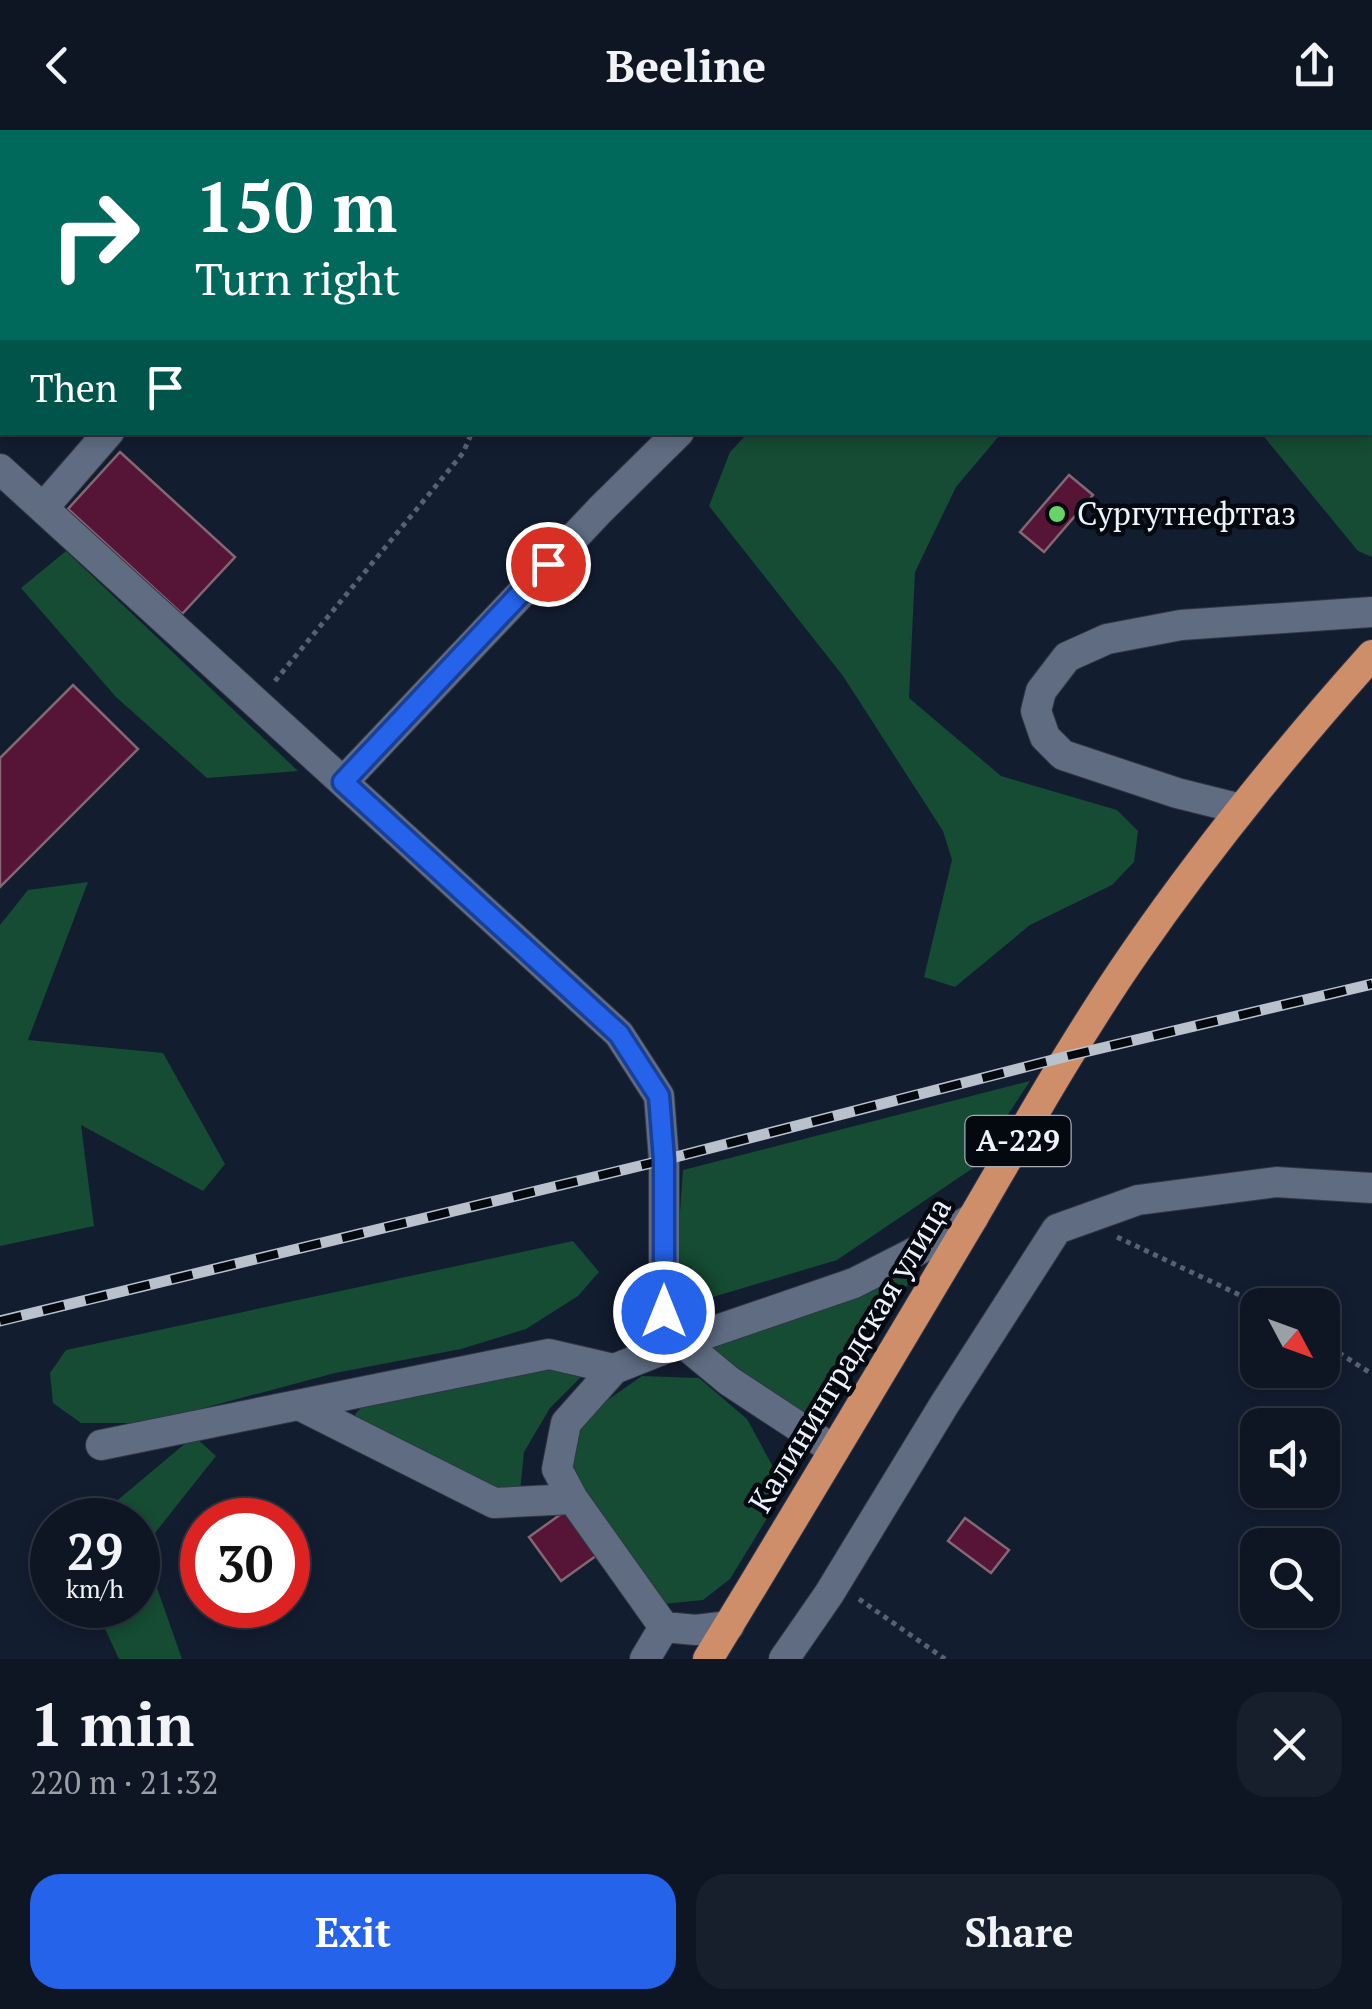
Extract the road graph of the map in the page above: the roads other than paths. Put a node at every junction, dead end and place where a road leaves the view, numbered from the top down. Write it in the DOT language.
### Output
graph roads {
  1 [pos="106,435"];
  2 [pos="676,435"];
  3 [pos="2,476"];
  4 [pos="43,508"];
  5 [pos="1372,612"];
  6 [pos="1372,654"];
  7 [pos="343,782"];
  8 [pos="1240,809"];
  9 [pos="1372,1188"];
  10 [pos="973,1218"];
  11 [pos="682,1342"];
  12 [pos="614,1368"];
  13 [pos="298,1405"];
  14 [pos="101,1445"];
  15 [pos="834,1450"];
  16 [pos="573,1499"];
  17 [pos="729,1626"];
  18 [pos="664,1627"];
  19 [pos="646,1659"];
  20 [pos="708,1659"];
  21 [pos="784,1659"];
  1 -- 4 [label="street"];
  2 -- 7 [label="street"];
  3 -- 4 [label="street"];
  4 -- 7 [label="street"];
  5 -- 8 [label="street"];
  6 -- 8 [label="highway, Калининградская улица / А-229"];
  7 -- 11 [label="street"];
  8 -- 10 [label="highway, Калининградская улица / А-229"];
  9 -- 21 [label="street"];
  10 -- 11 [label="street"];
  10 -- 15 [label="highway, Калининградская улица / А-229"];
  11 -- 12 [label="street"];
  11 -- 15 [label="street"];
  12 -- 13 [label="street"];
  12 -- 16 [label="street"];
  13 -- 14 [label="street"];
  13 -- 16 [label="street"];
  15 -- 17 [label="highway, Калининградская улица / А-229"];
  16 -- 18 [label="street"];
  17 -- 18 [label="street"];
  17 -- 20 [label="highway, Калининградская улица / А-229"];
  18 -- 19 [label="street"];
}
